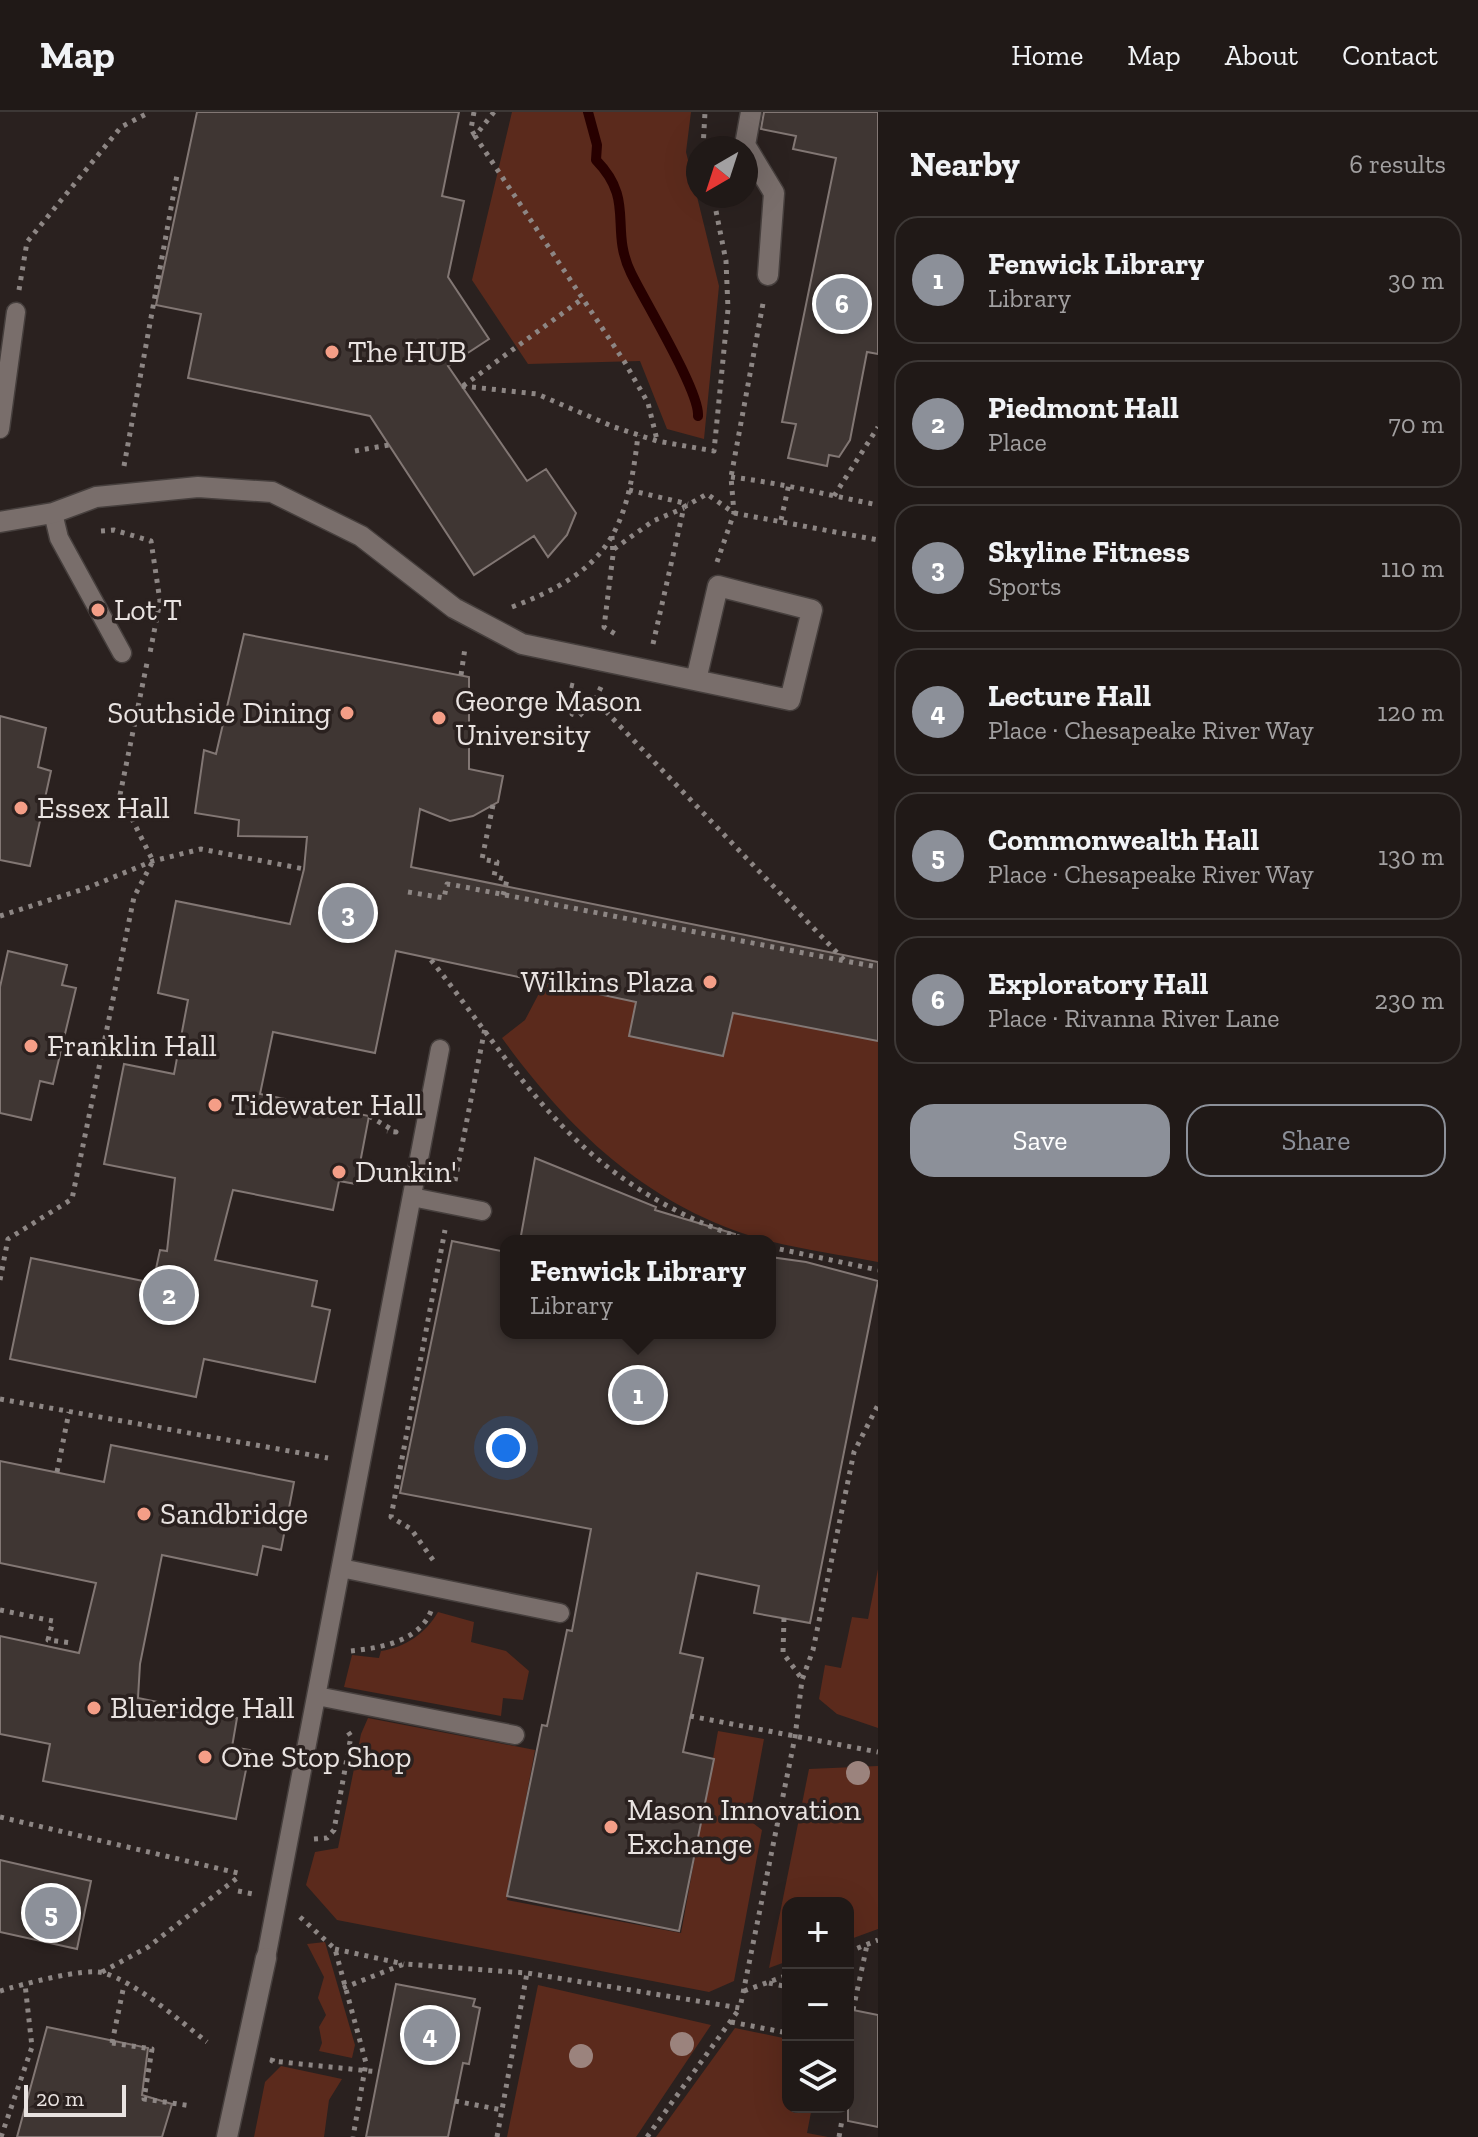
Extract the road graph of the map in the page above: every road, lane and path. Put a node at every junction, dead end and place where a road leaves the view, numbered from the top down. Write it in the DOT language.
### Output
graph roads {
  1 [pos="150,112"];
  2 [pos="474,112"];
  3 [pos="494,112"];
  4 [pos="705,112"];
  5 [pos="751,112"];
  6 [pos="475,136"];
  7 [pos="704,136"];
  8 [pos="177,175"];
  9 [pos="715,208"];
  10 [pos="768,275"];
  11 [pos="582,299"];
  12 [pos="16,312"];
  13 [pos="878,427"];
  14 [pos="0,429"];
  15 [pos="638,435"];
  16 [pos="657,441"];
  17 [pos="389,445"];
  18 [pos="355,451"];
  19 [pos="124,466"];
  20 [pos="731,477"];
  21 [pos="789,484"];
  22 [pos="629,490"];
  23 [pos="834,496"];
  24 [pos="878,505"];
  25 [pos="687,506"];
  26 [pos="53,513"];
  27 [pos="734,513"];
  28 [pos="781,520"];
  29 [pos="0,522"];
  30 [pos="612,536"];
  31 [pos="878,540"];
  32 [pos="613,550"];
  33 [pos="718,586"];
  34 [pos="510,608"];
  35 [pos="623,639"];
  36 [pos="639,641"];
  37 [pos="465,648"];
  38 [pos="122,653"];
  39 [pos="461,675"];
  40 [pos="696,680"];
  41 [pos="560,682"];
  42 [pos="601,687"];
  43 [pos="595,700"];
  44 [pos="120,795"];
  45 [pos="493,805"];
  46 [pos="153,861"];
  47 [pos="304,869"];
  48 [pos="408,892"];
  49 [pos="503,895"];
  50 [pos="0,916"];
  51 [pos="431,960"];
  52 [pos="845,961"];
  53 [pos="878,967"];
  54 [pos="440,1049"];
  55 [pos="369,1116"];
  56 [pos="387,1131"];
  57 [pos="412,1197"];
  58 [pos="482,1211"];
  59 [pos="732,1235"];
  60 [pos="776,1248"];
  61 [pos="878,1270"];
  62 [pos="0,1280"];
  63 [pos="0,1399"];
  64 [pos="878,1405"];
  65 [pos="69,1412"];
  66 [pos="328,1458"];
  67 [pos="57,1472"];
  68 [pos="341,1568"];
  69 [pos="0,1610"];
  70 [pos="560,1613"];
  71 [pos="784,1618"];
  72 [pos="72,1643"];
  73 [pos="802,1680"];
  74 [pos="317,1696"];
  75 [pos="690,1716"];
  76 [pos="515,1735"];
  77 [pos="795,1737"];
  78 [pos="878,1752"];
  79 [pos="0,1817"];
  80 [pos="238,1891"];
  81 [pos="278,1899"];
  82 [pos="878,1940"];
  83 [pos="867,1945"];
  84 [pos="335,1949"];
  85 [pos="854,1950"];
  86 [pos="266,1958"];
  87 [pos="404,1964"];
  88 [pos="102,1972"];
  89 [pos="527,1973"];
  90 [pos="782,1977"];
  91 [pos="767,1983"];
  92 [pos="25,1984"];
  93 [pos="124,1985"];
  94 [pos="782,1986"];
  95 [pos="343,1988"];
  96 [pos="854,1990"];
  97 [pos="0,1991"];
  98 [pos="743,1991"];
  99 [pos="740,2008"];
  100 [pos="731,2022"];
  101 [pos="782,2032"];
  102 [pos="207,2042"];
  103 [pos="272,2061"];
  104 [pos="365,2069"];
  105 [pos="379,2072"];
  106 [pos="455,2101"];
  107 [pos="192,2106"];
  108 [pos="502,2110"];
  109 [pos="842,2120"];
  110 [pos="1,2137"];
  111 [pos="227,2137"];
  112 [pos="353,2137"];
  113 [pos="497,2137"];
  114 [pos="647,2137"];
  115 [pos="839,2137"];
  1 -- 12 [label="path"];
  2 -- 6 [label="path"];
  3 -- 6 [label="path"];
  4 -- 7 [label="path"];
  5 -- 10 [label="street"];
  6 -- 11 [label="path"];
  8 -- 19 [label="path"];
  9 -- 16 [label="path"];
  10 -- 20 [label="path"];
  11 -- 15 [label="path"];
  11 -- 16 [label="path"];
  12 -- 14 [label="lane"];
  13 -- 23 [label="path"];
  15 -- 16 [label="path"];
  15 -- 22 [label="path"];
  17 -- 18 [label="path"];
  20 -- 21 [label="path"];
  20 -- 27 [label="path"];
  21 -- 23 [label="path"];
  21 -- 28 [label="path"];
  22 -- 25 [label="path"];
  22 -- 30 [label="path"];
  23 -- 24 [label="path"];
  25 -- 27 [label="path"];
  25 -- 32 [label="path"];
  25 -- 36 [label="path"];
  26 -- 29 [label="street"];
  26 -- 38 [label="lane"];
  26 -- 40 [label="street"];
  27 -- 28 [label="path"];
  27 -- 33 [label="path"];
  28 -- 31 [label="path"];
  30 -- 32 [label="path"];
  30 -- 34 [label="path"];
  32 -- 35 [label="path"];
  33 -- 40 [label="street"];
  33 -- 40 [label="street"];
  37 -- 39 [label="path"];
  41 -- 43 [label="path"];
  42 -- 43 [label="path"];
  43 -- 52 [label="path"];
  44 -- 46 [label="path"];
  45 -- 49 [label="path"];
  46 -- 47 [label="path"];
  46 -- 50 [label="path"];
  46 -- 62 [label="path"];
  48 -- 49 [label="path"];
  49 -- 52 [label="path"];
  51 -- 59 [label="path"];
  52 -- 53 [label="path"];
  54 -- 57 [label="lane"];
  55 -- 56 [label="path"];
  57 -- 58 [label="lane"];
  57 -- 68 [label="lane"];
  60 -- 61 [label="path"];
  63 -- 65 [label="path"];
  64 -- 73 [label="path"];
  65 -- 66 [label="path"];
  65 -- 67 [label="path"];
  68 -- 70 [label="lane"];
  68 -- 74 [label="lane"];
  69 -- 72 [label="path"];
  71 -- 73 [label="path"];
  73 -- 77 [label="path"];
  74 -- 76 [label="lane"];
  74 -- 81 [label="lane"];
  75 -- 77 [label="path"];
  77 -- 78 [label="path"];
  77 -- 98 [label="path"];
  79 -- 88 [label="path"];
  80 -- 81 [label="path"];
  81 -- 84 [label="path"];
  81 -- 86 [label="lane"];
  82 -- 83 [label="path"];
  83 -- 85 [label="path"];
  83 -- 96 [label="path"];
  84 -- 87 [label="path"];
  84 -- 95 [label="path"];
  86 -- 111 [label="street"];
  87 -- 89 [label="path"];
  87 -- 95 [label="path"];
  88 -- 92 [label="path"];
  88 -- 93 [label="path"];
  89 -- 99 [label="path"];
  89 -- 108 [label="path"];
  90 -- 91 [label="path"];
  91 -- 94 [label="path"];
  91 -- 98 [label="path"];
  92 -- 97 [label="path"];
  92 -- 110 [label="path"];
  93 -- 102 [label="path"];
  93 -- 107 [label="path"];
  95 -- 104 [label="path"];
  98 -- 99 [label="path"];
  99 -- 100 [label="path"];
  100 -- 101 [label="path"];
  100 -- 114 [label="path"];
  103 -- 104 [label="path"];
  104 -- 105 [label="path"];
  104 -- 112 [label="path"];
  106 -- 108 [label="path"];
  108 -- 113 [label="path"];
  109 -- 115 [label="path"];
}
